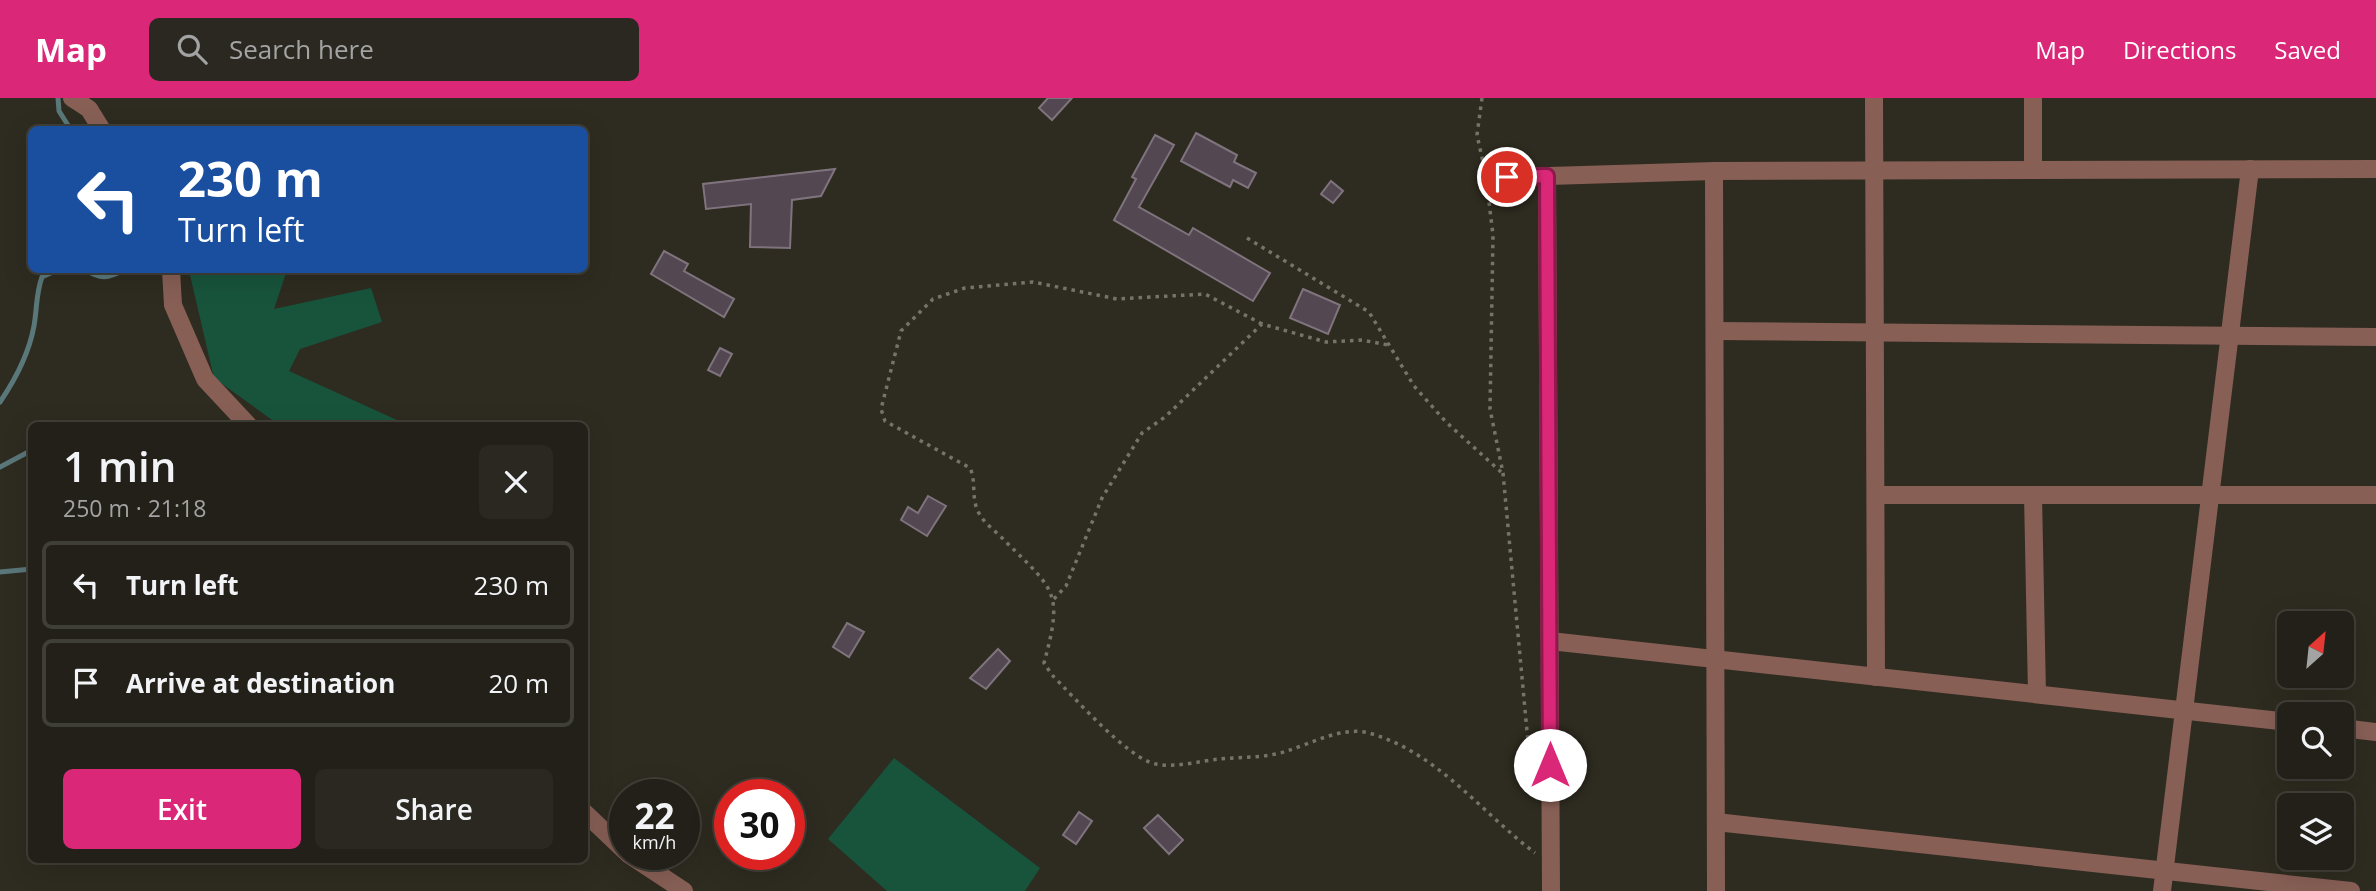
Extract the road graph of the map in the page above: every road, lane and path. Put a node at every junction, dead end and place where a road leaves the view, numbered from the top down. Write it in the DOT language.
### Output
graph roads {
  1 [pos="72,98"];
  2 [pos="1482,98"];
  3 [pos="1874,98"];
  4 [pos="2033,98"];
  5 [pos="100,126"];
  6 [pos="2250,169"];
  7 [pos="2376,169"];
  8 [pos="2033,170"];
  9 [pos="1714,171"];
  10 [pos="1874,171"];
  11 [pos="1547,176"];
  12 [pos="1486,178"];
  13 [pos="1247,238"];
  14 [pos="171,273"];
  15 [pos="1262,324"];
  16 [pos="1715,331"];
  17 [pos="1875,332"];
  18 [pos="2230,335"];
  19 [pos="2376,337"];
  20 [pos="1388,345"];
  21 [pos="245,422"];
  22 [pos="1503,473"];
  23 [pos="1876,495"];
  24 [pos="2033,495"];
  25 [pos="2211,495"];
  26 [pos="2376,495"];
  27 [pos="1054,599"];
  28 [pos="1550,641"];
  29 [pos="1716,659"];
  30 [pos="1877,677"];
  31 [pos="2037,694"];
  32 [pos="2185,711"];
  33 [pos="2277,721"];
  34 [pos="2354,729"];
  35 [pos="2376,732"];
  36 [pos="1532,795"];
  37 [pos="588,816"];
  38 [pos="1716,822"];
  39 [pos="609,836"];
  40 [pos="1551,865"];
  41 [pos="652,870"];
  42 [pos="2165,871"];
  43 [pos="684,891"];
  44 [pos="1551,891"];
  45 [pos="1716,891"];
  46 [pos="2162,891"];
  47 [pos="2351,891"];
  1 -- 5 [label="street"];
  2 -- 12 [label="path"];
  3 -- 10 [label="street"];
  4 -- 8 [label="street"];
  6 -- 7 [label="street"];
  6 -- 8 [label="street"];
  6 -- 18 [label="street"];
  8 -- 10 [label="street"];
  9 -- 10 [label="street"];
  9 -- 11 [label="street"];
  9 -- 16 [label="street"];
  10 -- 17 [label="street"];
  11 -- 12 [label="street"];
  11 -- 28 [label="street"];
  12 -- 22 [label="path"];
  13 -- 20 [label="path"];
  14 -- 21 [label="street"];
  15 -- 20 [label="path"];
  15 -- 27 [label="path"];
  15 -- 27 [label="path"];
  16 -- 17 [label="street"];
  16 -- 29 [label="street"];
  17 -- 18 [label="street"];
  17 -- 23 [label="street"];
  18 -- 19 [label="street"];
  18 -- 25 [label="street"];
  20 -- 22 [label="path"];
  22 -- 36 [label="path"];
  23 -- 24 [label="street"];
  23 -- 30 [label="street"];
  24 -- 25 [label="street"];
  24 -- 31 [label="street"];
  25 -- 26 [label="street"];
  25 -- 32 [label="street"];
  27 -- 40 [label="path"];
  28 -- 29 [label="street"];
  28 -- 40 [label="street"];
  29 -- 30 [label="street"];
  29 -- 38 [label="street"];
  30 -- 31 [label="street"];
  31 -- 32 [label="street"];
  32 -- 33 [label="street"];
  32 -- 42 [label="street"];
  34 -- 35 [label="street"];
  37 -- 39 [label="street"];
  38 -- 42 [label="street"];
  38 -- 45 [label="street"];
  40 -- 44 [label="street"];
  41 -- 43 [label="street"];
  42 -- 46 [label="street"];
  42 -- 47 [label="street"];
}
